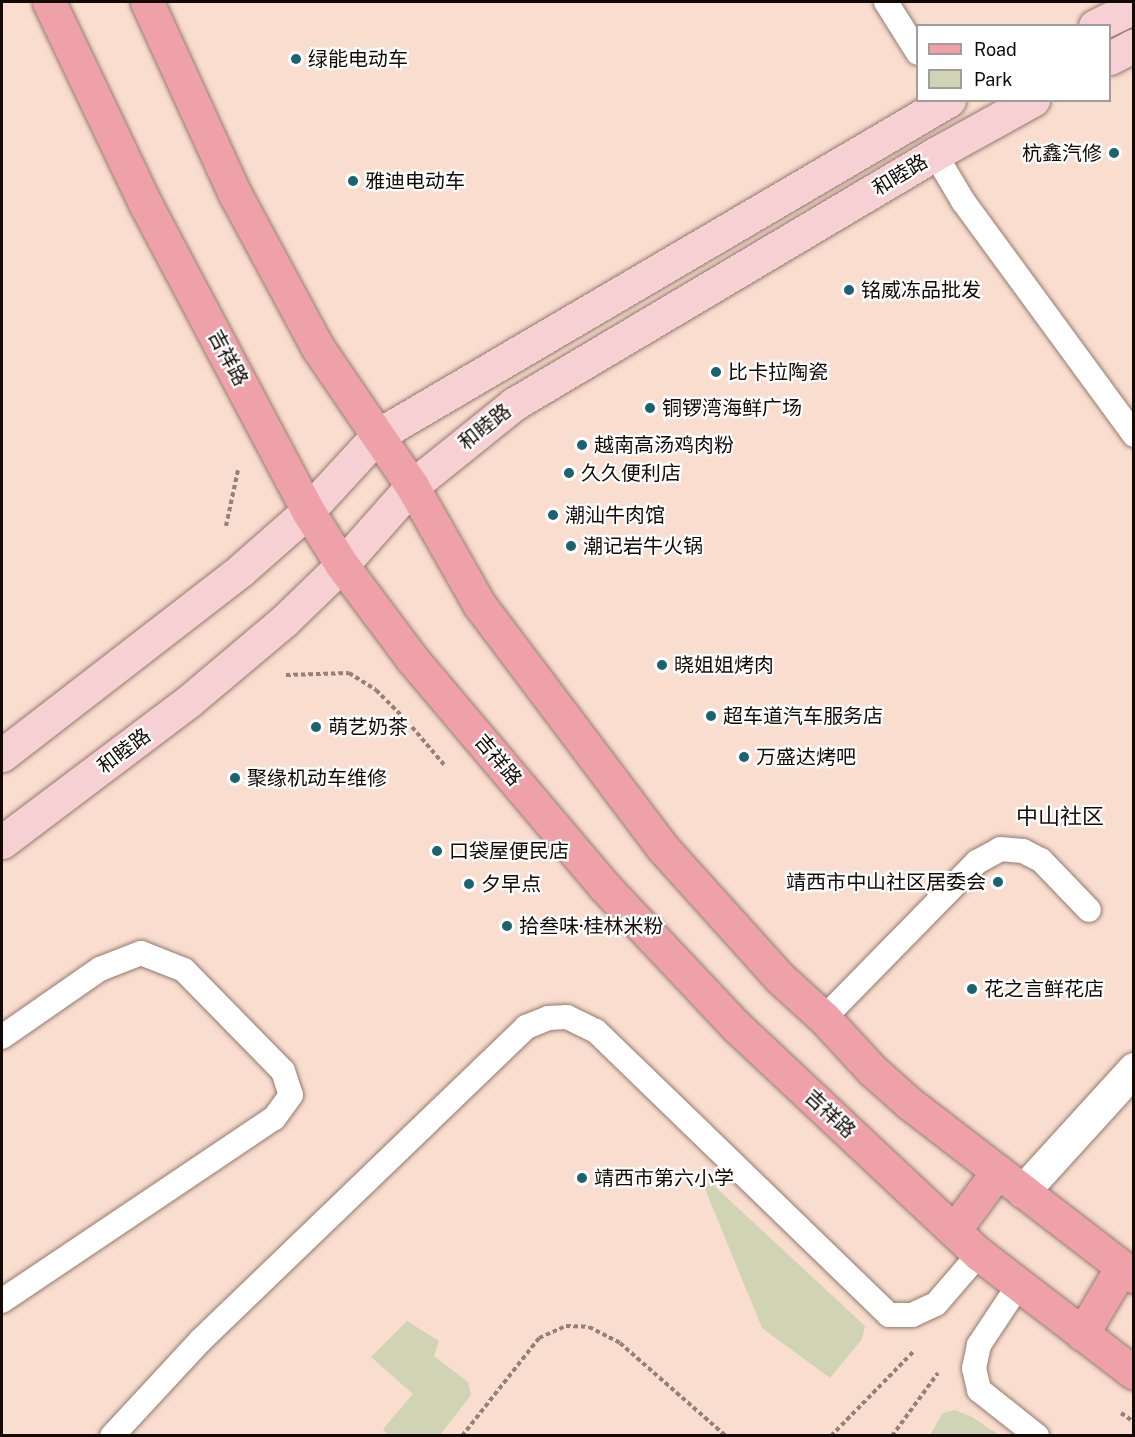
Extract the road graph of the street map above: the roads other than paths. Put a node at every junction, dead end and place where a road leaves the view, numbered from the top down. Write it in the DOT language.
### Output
graph roads {
  1 [pos="49,2"];
  2 [pos="147,2"];
  3 [pos="886,2"];
  4 [pos="1134,7"];
  5 [pos="1099,24"];
  6 [pos="1134,45"];
  7 [pos="916,50"];
  8 [pos="1111,57"];
  9 [pos="944,102"];
  10 [pos="1029,102"];
  11 [pos="935,154"];
  12 [pos="378,435"];
  13 [pos="1134,435"];
  14 [pos="412,486"];
  15 [pos="308,511"];
  16 [pos="342,565"];
  17 [pos="2,754"];
  18 [pos="2,842"];
  19 [pos="1089,910"];
  20 [pos="825,1018"];
  21 [pos="2,1036"];
  22 [pos="1134,1069"];
  23 [pos="998,1171"];
  24 [pos="1023,1191"];
  25 [pos="955,1229"];
  26 [pos="979,1254"];
  27 [pos="1128,1272"];
  28 [pos="1018,1286"];
  29 [pos="2,1300"];
  30 [pos="1082,1334"];
  31 [pos="1134,1373"];
  32 [pos="112,1436"];
  33 [pos="1037,1436"];
  1 -- 15 [label="main road, 吉祥路"];
  2 -- 12 [label="main road"];
  3 -- 7 [label="lane"];
  4 -- 5 [label="street"];
  6 -- 8 [label="street"];
  9 -- 12 [label="street, 和睦路"];
  10 -- 11 [label="street, 和睦路"];
  11 -- 13 [label="lane"];
  11 -- 14 [label="street, 和睦路"];
  12 -- 14 [label="main road"];
  12 -- 15 [label="street, 和睦路"];
  14 -- 16 [label="street, 和睦路"];
  14 -- 20 [label="main road"];
  15 -- 16 [label="main road, 吉祥路"];
  15 -- 17 [label="street, 和睦路"];
  16 -- 18 [label="street, 和睦路"];
  16 -- 25 [label="main road, 吉祥路"];
  19 -- 20 [label="lane"];
  20 -- 23 [label="main road"];
  21 -- 29 [label="lane"];
  22 -- 24 [label="street"];
  23 -- 24 [label="main road"];
  23 -- 25 [label="main road"];
  24 -- 27 [label="main road"];
  25 -- 26 [label="main road, 吉祥路"];
  26 -- 28 [label="main road, 吉祥路"];
  26 -- 32 [label="lane"];
  27 -- 30 [label="main road"];
  28 -- 30 [label="main road, 吉祥路"];
  28 -- 33 [label="lane"];
  30 -- 31 [label="main road, 吉祥路"];
}
